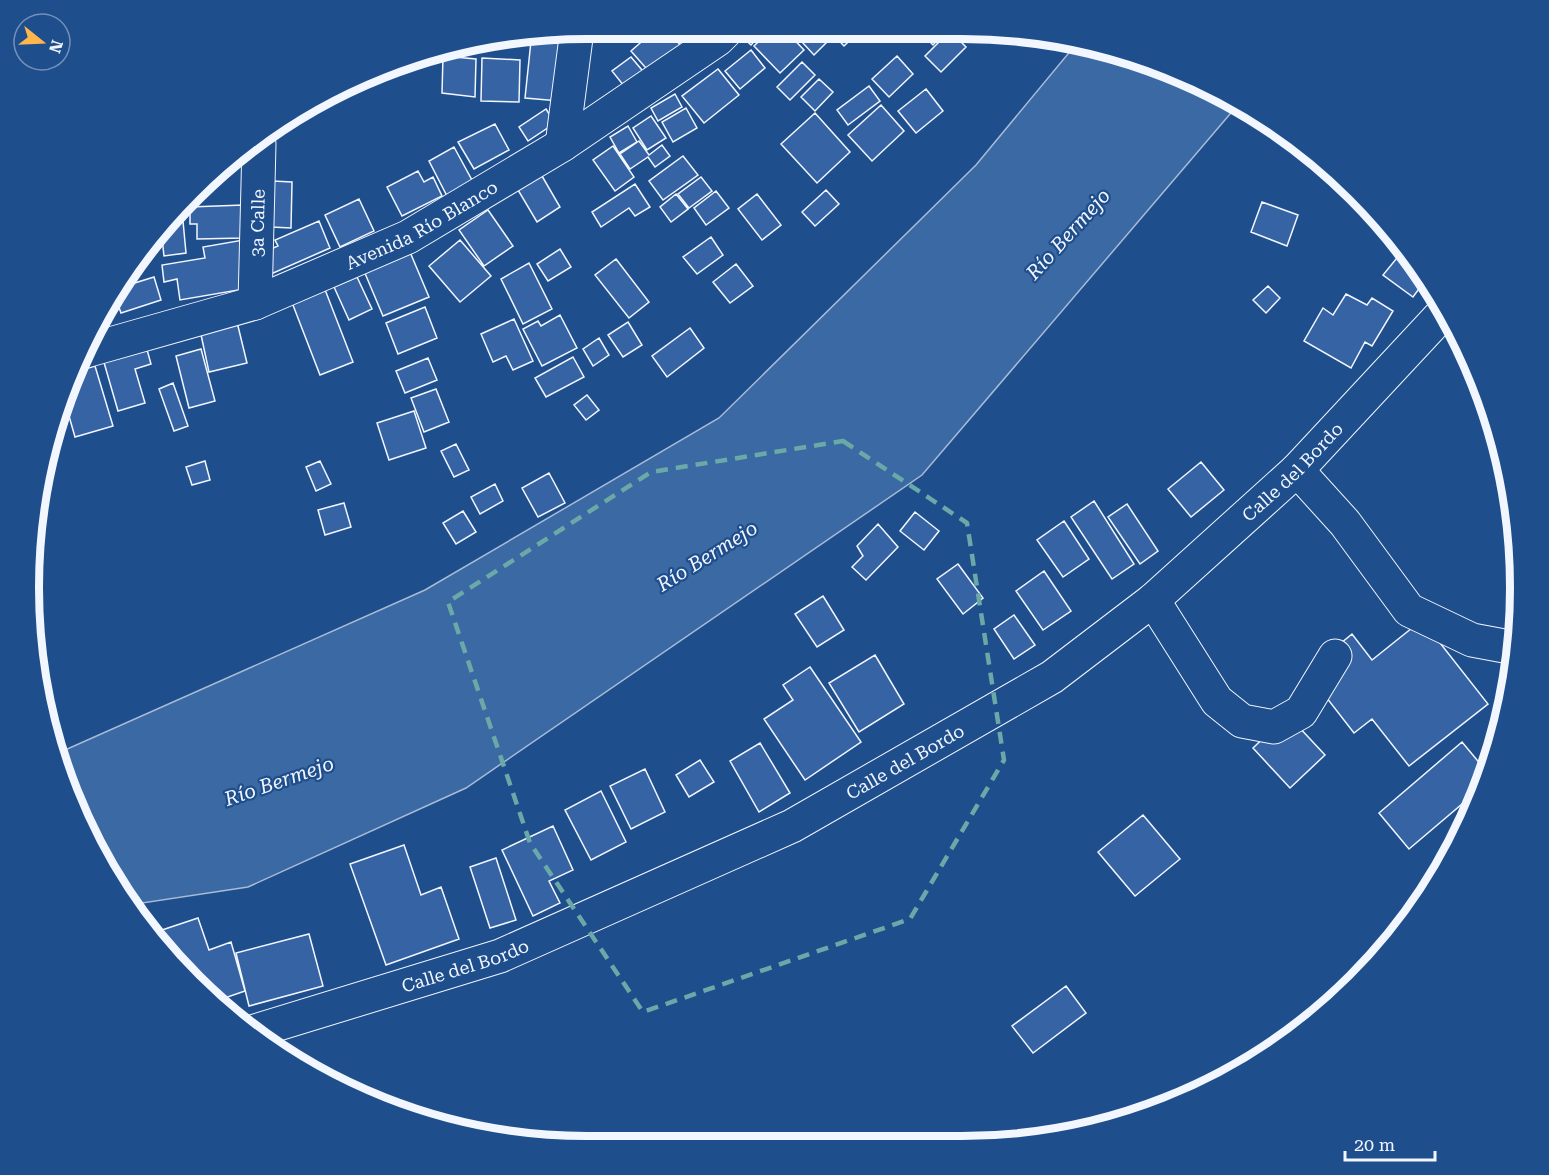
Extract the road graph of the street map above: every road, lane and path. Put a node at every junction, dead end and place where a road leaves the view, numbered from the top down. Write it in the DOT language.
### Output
graph roads {
  1 [pos="576,39"];
  2 [pos="718,39"];
  3 [pos="562,145"];
  4 [pos="259,148"];
  5 [pos="255,303"];
  6 [pos="1439,317"];
  7 [pos="94,348"];
  8 [pos="1297,470"];
  9 [pos="1152,600"];
  10 [pos="1506,646"];
  11 [pos="1335,656"];
  12 [pos="262,1029"];
  1 -- 3 [label="street"];
  2 -- 3 [label="street, Avenida Río Blanco"];
  3 -- 5 [label="street, Avenida Río Blanco"];
  4 -- 5 [label="street, 3a Calle"];
  5 -- 7 [label="street, Avenida Río Blanco"];
  6 -- 8 [label="street, Calle del Bordo"];
  8 -- 9 [label="street, Calle del Bordo"];
  8 -- 10 [label="street"];
  9 -- 11 [label="street"];
  9 -- 12 [label="street, Calle del Bordo"];
}
